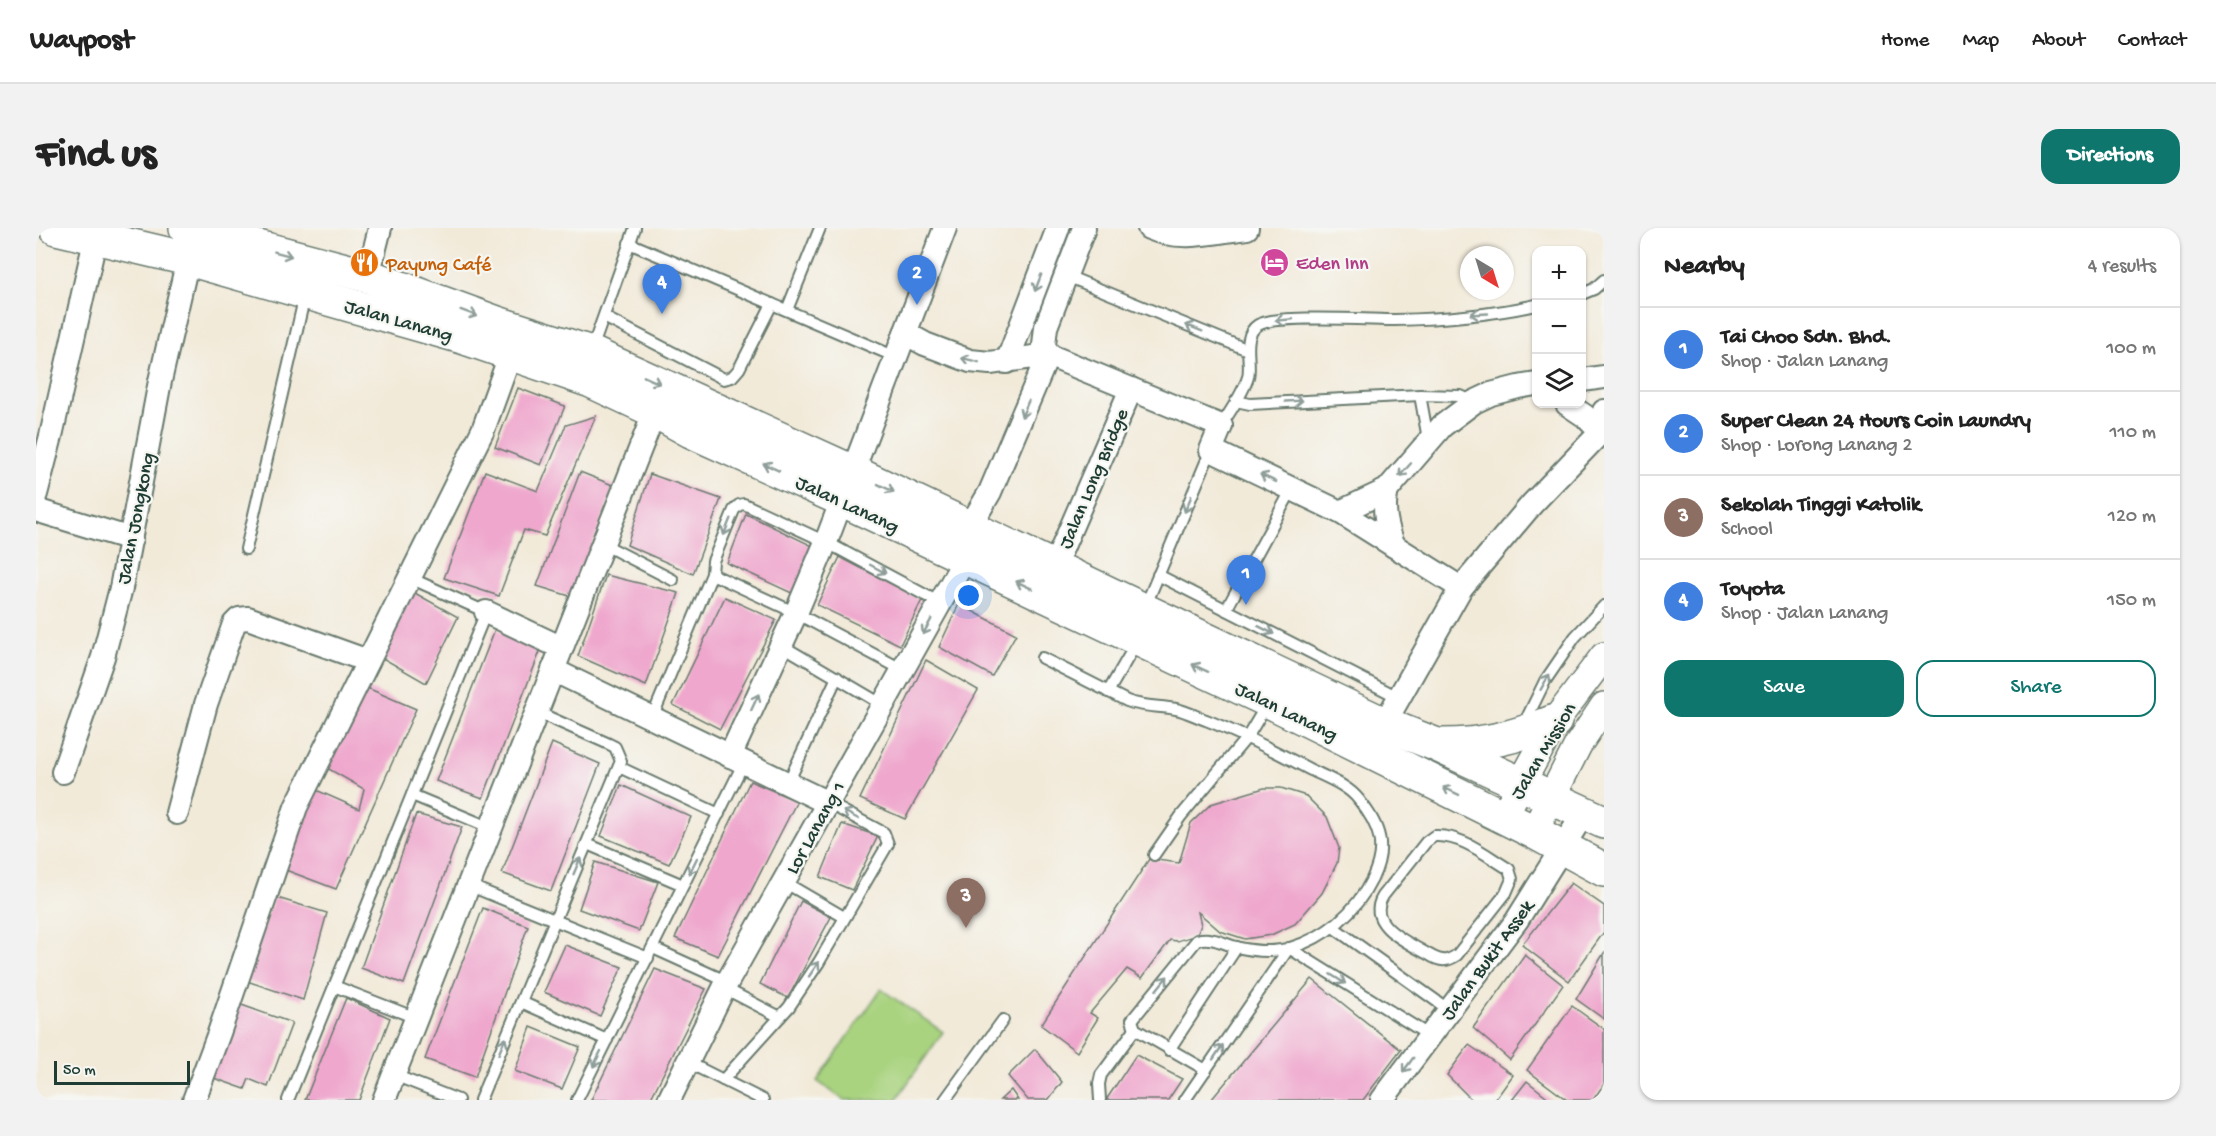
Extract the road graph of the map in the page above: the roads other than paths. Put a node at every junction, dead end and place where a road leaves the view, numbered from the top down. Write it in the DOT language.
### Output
graph roads {
  1 [pos="56,228"];
  2 [pos="380,228"];
  3 [pos="635,228"];
  4 [pos="820,228"];
  5 [pos="945,228"];
  6 [pos="1058,228"];
  7 [pos="1084,228"];
  8 [pos="1149,228"];
  9 [pos="1247,228"];
  10 [pos="96,236"];
  11 [pos="187,243"];
  12 [pos="629,243"];
  13 [pos="368,276"];
  14 [pos="1067,276"];
  15 [pos="1604,280"];
  16 [pos="305,292"];
  17 [pos="1586,292"];
  18 [pos="772,304"];
  19 [pos="1532,306"];
  20 [pos="787,310"];
  21 [pos="604,317"];
  22 [pos="905,333"];
  23 [pos="1248,350"];
  24 [pos="511,353"];
  25 [pos="591,353"];
  26 [pos="1048,356"];
  27 [pos="897,357"];
  28 [pos="1007,362"];
  29 [pos="1604,377"];
  30 [pos="1586,379"];
  31 [pos="1532,387"];
  32 [pos="1131,389"];
  33 [pos="718,393"];
  34 [pos="1419,395"];
  35 [pos="1236,401"];
  36 [pos="1474,402"];
  37 [pos="1574,408"];
  38 [pos="655,411"];
  39 [pos="1221,426"];
  40 [pos="1603,426"];
  41 [pos="1428,444"];
  42 [pos="1211,450"];
  43 [pos="848,486"];
  44 [pos="1292,489"];
  45 [pos="1387,490"];
  46 [pos="36,494"];
  47 [pos="36,506"];
  48 [pos="1340,512"];
  49 [pos="131,539"];
  50 [pos="826,542"];
  51 [pos="967,543"];
  52 [pos="603,544"];
  53 [pos="1395,546"];
  54 [pos="246,549"];
  55 [pos="1054,567"];
  56 [pos="712,574"];
  57 [pos="1158,575"];
  58 [pos="410,578"];
  59 [pos="673,580"];
  60 [pos="1461,588"];
  61 [pos="940,603"];
  62 [pos="1604,606"];
  63 [pos="1226,610"];
  64 [pos="486,612"];
  65 [pos="796,614"];
  66 [pos="1141,624"];
  67 [pos="781,645"];
  68 [pos="562,648"];
  69 [pos="1604,656"];
  70 [pos="1042,658"];
  71 [pos="368,661"];
  72 [pos="553,670"];
  73 [pos="903,670"];
  74 [pos="837,677"];
  75 [pos="1108,692"];
  76 [pos="1269,701"];
  77 [pos="883,705"];
  78 [pos="1604,706"];
  79 [pos="1392,711"];
  80 [pos="537,712"];
  81 [pos="652,718"];
  82 [pos="1555,721"];
  83 [pos="1518,734"];
  84 [pos="1248,736"];
  85 [pos="1437,745"];
  86 [pos="737,759"];
  87 [pos="619,767"];
  88 [pos="63,772"];
  89 [pos="788,783"];
  90 [pos="1521,784"];
  91 [pos="412,795"];
  92 [pos="1551,798"];
  93 [pos="828,803"];
  94 [pos="177,813"];
  95 [pos="719,813"];
  96 [pos="1503,817"];
  97 [pos="1594,818"];
  98 [pos="491,828"];
  99 [pos="1534,832"];
  100 [pos="587,844"];
  101 [pos="1564,847"];
  102 [pos="1154,855"];
  103 [pos="1604,870"];
  104 [pos="784,882"];
  105 [pos="468,885"];
  106 [pos="683,885"];
  107 [pos="1367,889"];
  108 [pos="1383,896"];
  109 [pos="844,917"];
  110 [pos="555,920"];
  111 [pos="1333,927"];
  112 [pos="1237,947"];
  113 [pos="1289,948"];
  114 [pos="650,953"];
  115 [pos="726,985"];
  116 [pos="334,986"];
  117 [pos="521,1002"];
  118 [pos="1449,1010"];
  119 [pos="780,1017"];
  120 [pos="416,1018"];
  121 [pos="1004,1020"];
  122 [pos="1135,1029"];
  123 [pos="1430,1036"];
  124 [pos="607,1040"];
  125 [pos="1169,1050"];
  126 [pos="687,1062"];
  127 [pos="1206,1070"];
  128 [pos="394,1075"];
  129 [pos="723,1080"];
  130 [pos="483,1099"];
  131 [pos="194,1100"];
  132 [pos="288,1100"];
  133 [pos="384,1100"];
  134 [pos="458,1100"];
  135 [pos="577,1100"];
  136 [pos="669,1100"];
  137 [pos="758,1100"];
  138 [pos="762,1100"];
  139 [pos="945,1100"];
  140 [pos="1100,1100"];
  141 [pos="1185,1100"];
  142 [pos="1382,1100"];
  1 -- 10 [label="main road, Jalan Lanang"];
  2 -- 13 [label="street"];
  3 -- 12 [label="lane"];
  4 -- 20 [label="lane"];
  5 -- 22 [label="street"];
  6 -- 28 [label="street, one-way"];
  7 -- 14 [label="street"];
  8 -- 9 [label="street"];
  10 -- 11 [label="main road, Jalan Lanang"];
  10 -- 46 [label="street"];
  11 -- 13 [label="main road, Jalan Lanang, one-way"];
  11 -- 16 [label="main road, Jalan Lanang"];
  11 -- 49 [label="street, Jalan Jongkong"];
  12 -- 18 [label="lane"];
  12 -- 21 [label="lane"];
  13 -- 25 [label="main road, Jalan Lanang, one-way"];
  23 -- 14 [label="lane, one-way"];
  14 -- 26 [label="street"];
  15 -- 17 [label="lane"];
  16 -- 24 [label="main road, Jalan Lanang"];
  16 -- 54 [label="lane"];
  18 -- 20 [label="lane"];
  18 -- 33 [label="lane"];
  19 -- 23 [label="lane, one-way"];
  20 -- 27 [label="lane"];
  21 -- 25 [label="lane"];
  21 -- 33 [label="lane"];
  22 -- 27 [label="street"];
  28 -- 22 [label="street, one-way"];
  23 -- 35 [label="lane"];
  24 -- 38 [label="main road, Jalan Lanang"];
  24 -- 58 [label="street"];
  25 -- 33 [label="main road, Jalan Lanang, one-way"];
  26 -- 28 [label="street"];
  26 -- 32 [label="street"];
  26 -- 51 [label="street, Lor Lanang 1, one-way"];
  27 -- 43 [label="street"];
  29 -- 30 [label="street"];
  31 -- 36 [label="street"];
  32 -- 39 [label="street"];
  32 -- 55 [label="street, Jalan Long Bridge"];
  33 -- 43 [label="main road, Jalan Lanang"];
  35 -- 34 [label="lane, one-way"];
  34 -- 36 [label="lane"];
  34 -- 41 [label="lane"];
  35 -- 39 [label="lane"];
  36 -- 41 [label="street"];
  37 -- 40 [label="street"];
  43 -- 38 [label="main road, Jalan Lanang, one-way"];
  38 -- 52 [label="street"];
  39 -- 42 [label="street"];
  40 -- 60 [label="street"];
  41 -- 45 [label="street, one-way"];
  44 -- 42 [label="street, one-way"];
  42 -- 57 [label="lane, one-way"];
  43 -- 50 [label="street"];
  43 -- 51 [label="main road, Jalan Lanang"];
  44 -- 48 [label="street"];
  44 -- 63 [label="lane"];
  45 -- 48 [label="street"];
  45 -- 53 [label="street"];
  47 -- 49 [label="street"];
  48 -- 53 [label="street"];
  49 -- 88 [label="street, Jalan Jongkong"];
  50 -- 56 [label="lane, one-way"];
  50 -- 61 [label="lane, one-way"];
  50 -- 65 [label="street"];
  51 -- 55 [label="main road, Jalan Lanang"];
  51 -- 61 [label="street, Lor Lanang 1"];
  66 -- 51 [label="main road, Jalan Lanang, one-way"];
  52 -- 59 [label="lane"];
  52 -- 68 [label="street"];
  53 -- 60 [label="street"];
  55 -- 66 [label="main road, Jalan Lanang"];
  56 -- 65 [label="lane"];
  56 -- 81 [label="lane"];
  57 -- 63 [label="lane"];
  57 -- 66 [label="lane"];
  58 -- 64 [label="lane"];
  58 -- 71 [label="street"];
  60 -- 79 [label="street"];
  61 -- 73 [label="street, Lor Lanang 1, one-way"];
  83 -- 62 [label="lane, one-way"];
  63 -- 79 [label="lane, one-way"];
  64 -- 68 [label="street"];
  64 -- 91 [label="lane"];
  65 -- 67 [label="street"];
  65 -- 73 [label="lane"];
  66 -- 75 [label="lane"];
  76 -- 66 [label="main road, Jalan Lanang, one-way"];
  66 -- 79 [label="main road, Jalan Lanang"];
  67 -- 74 [label="lane"];
  86 -- 67 [label="street, one-way"];
  68 -- 72 [label="street"];
  69 -- 82 [label="street, Jalan Mission"];
  70 -- 75 [label="lane"];
  71 -- 94 [label="street"];
  71 -- 131 [label="street"];
  72 -- 80 [label="street"];
  72 -- 81 [label="street"];
  73 -- 77 [label="street, Lor Lanang 1"];
  74 -- 77 [label="lane"];
  74 -- 89 [label="lane"];
  75 -- 84 [label="lane"];
  76 -- 84 [label="lane"];
  96 -- 76 [label="main road, Jalan Lanang, one-way"];
  77 -- 93 [label="street, Lor Lanang 1"];
  78 -- 92 [label="street, Jalan Mission"];
  79 -- 85 [label="main road, Jalan Lanang"];
  80 -- 87 [label="lane"];
  80 -- 98 [label="street"];
  81 -- 86 [label="street"];
  82 -- 83 [label="main road"];
  82 -- 90 [label="street, Jalan Mission"];
  83 -- 85 [label="main road"];
  84 -- 102 [label="lane"];
  84 -- 107 [label="lane"];
  85 -- 90 [label="main road, Jalan Lanang"];
  86 -- 89 [label="street"];
  86 -- 95 [label="lane"];
  87 -- 95 [label="lane"];
  87 -- 100 [label="lane"];
  89 -- 93 [label="street"];
  90 -- 92 [label="main road, Jalan Lanang"];
  90 -- 96 [label="street, Jalan Mission"];
  91 -- 98 [label="lane"];
  91 -- 116 [label="lane"];
  92 -- 97 [label="main road, Jalan Lanang"];
  92 -- 99 [label="street, Jalan Mission"];
  93 -- 104 [label="street, Lor Lanang 1"];
  109 -- 93 [label="lane, one-way"];
  95 -- 106 [label="lane, one-way"];
  96 -- 99 [label="main road, Jalan Lanang"];
  97 -- 101 [label="street, Jalan Bukit Assek"];
  98 -- 105 [label="street"];
  99 -- 101 [label="main road, Jalan Lanang"];
  100 -- 106 [label="lane"];
  110 -- 100 [label="lane, one-way"];
  101 -- 103 [label="main road, Jalan Lanang"];
  101 -- 118 [label="street, Jalan Bukit Assek"];
  104 -- 109 [label="lane"];
  104 -- 115 [label="street, Lor Lanang 1"];
  105 -- 110 [label="lane"];
  105 -- 120 [label="street"];
  106 -- 114 [label="lane"];
  107 -- 108 [label="lane"];
  107 -- 111 [label="lane"];
  108 -- 108 [label="lane"];
  119 -- 109 [label="lane, one-way"];
  110 -- 114 [label="lane"];
  110 -- 117 [label="lane"];
  111 -- 113 [label="lane"];
  111 -- 118 [label="lane"];
  112 -- 113 [label="lane"];
  122 -- 112 [label="lane, one-way"];
  112 -- 125 [label="lane"];
  113 -- 123 [label="lane, one-way"];
  127 -- 113 [label="lane, one-way"];
  114 -- 115 [label="lane"];
  114 -- 124 [label="lane"];
  115 -- 119 [label="lane"];
  115 -- 126 [label="street, Lor Lanang 1"];
  116 -- 120 [label="lane"];
  116 -- 132 [label="lane"];
  117 -- 124 [label="lane"];
  130 -- 117 [label="lane, one-way"];
  118 -- 123 [label="street, Jalan Bukit Assek"];
  119 -- 129 [label="lane"];
  120 -- 128 [label="street"];
  121 -- 139 [label="lane"];
  122 -- 125 [label="lane"];
  122 -- 140 [label="lane"];
  123 -- 142 [label="street, Jalan Bukit Assek, one-way"];
  124 -- 135 [label="lane, one-way"];
  125 -- 127 [label="lane"];
  126 -- 129 [label="lane"];
  126 -- 136 [label="street, Lor Lanang 1"];
  127 -- 141 [label="lane"];
  128 -- 133 [label="street"];
  128 -- 134 [label="lane"];
  129 -- 137 [label="lane"];
  137 -- 138 [label="lane"];
}
